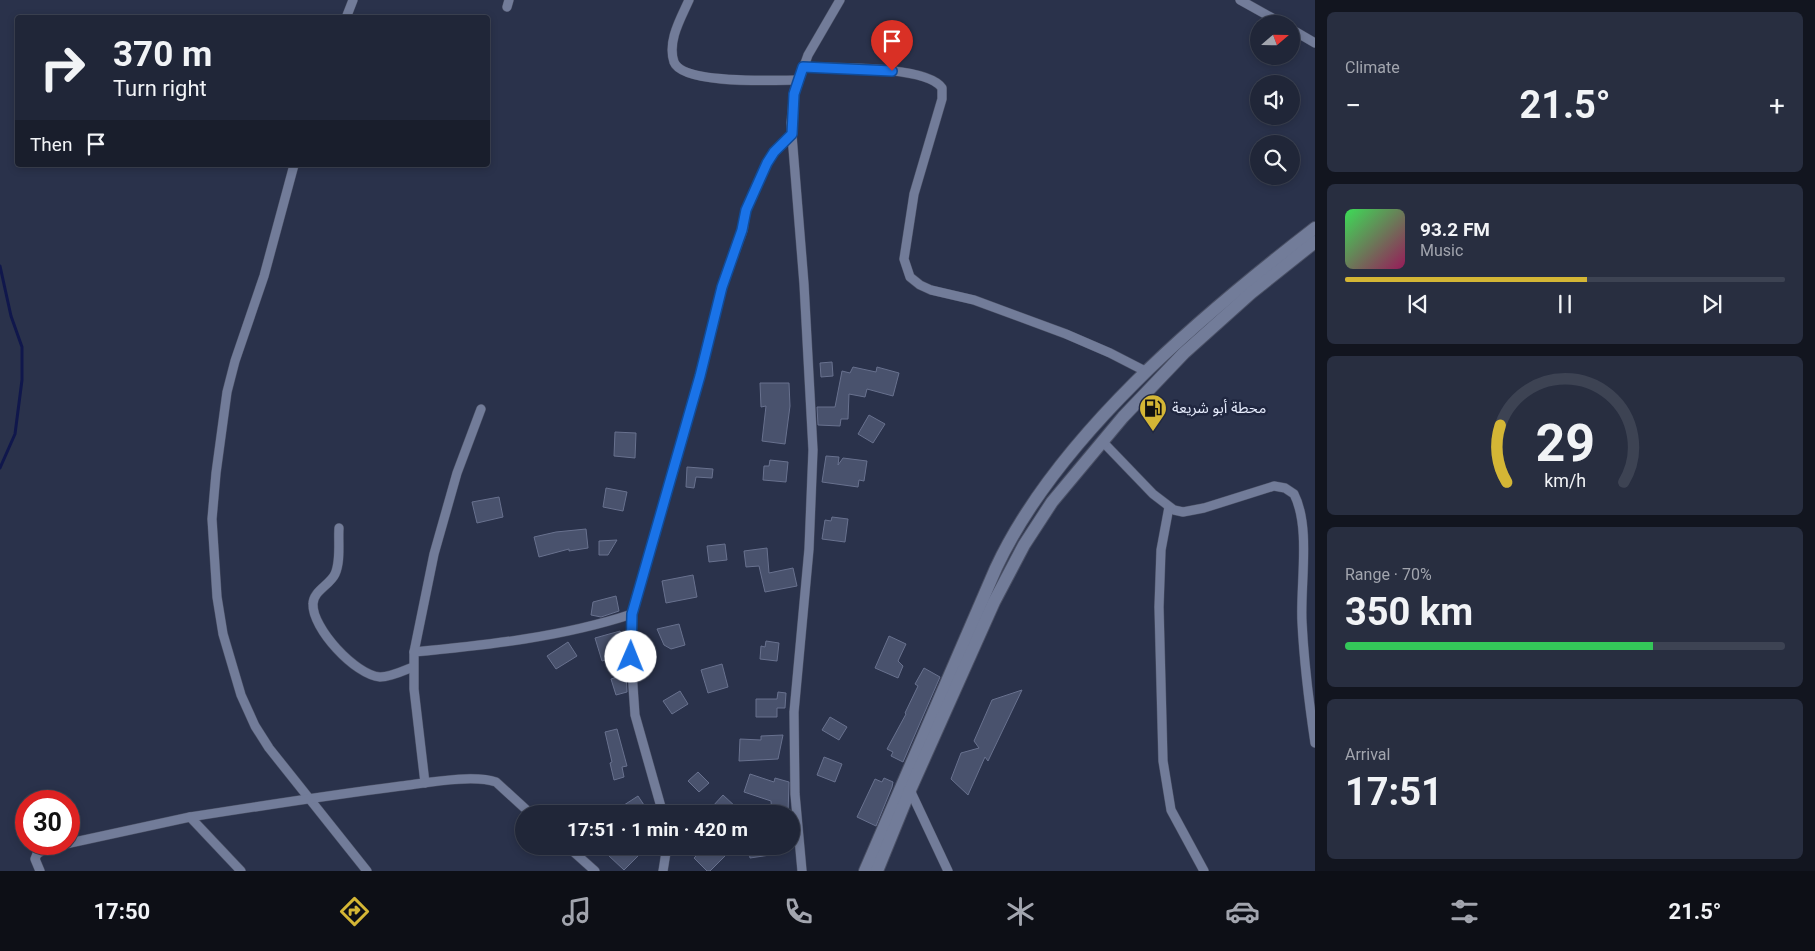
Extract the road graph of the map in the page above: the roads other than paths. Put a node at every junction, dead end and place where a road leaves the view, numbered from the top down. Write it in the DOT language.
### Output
graph roads {
  1 [pos="353,0"];
  2 [pos="689,0"];
  3 [pos="840,0"];
  4 [pos="1240,0"];
  5 [pos="347,15"];
  6 [pos="1267,15"];
  7 [pos="1300,34"];
  8 [pos="1315,43"];
  9 [pos="803,67"];
  10 [pos="798,80"];
  11 [pos="792,134"];
  12 [pos="293,167"];
  13 [pos="1315,228"];
  14 [pos="1315,242"];
  15 [pos="1147,372"];
  16 [pos="481,409"];
  17 [pos="1102,441"];
  18 [pos="1169,508"];
  19 [pos="339,528"];
  20 [pos="632,614"];
  21 [pos="414,652"];
  22 [pos="413,668"];
  23 [pos="1314,732"];
  24 [pos="1315,743"];
  25 [pos="424,783"];
  26 [pos="910,790"];
  27 [pos="310,798"];
  28 [pos="522,805"];
  29 [pos="660,805"];
  30 [pos="190,817"];
  31 [pos="577,855"];
  32 [pos="666,855"];
  33 [pos="40,871"];
  34 [pos="241,871"];
  35 [pos="367,871"];
  36 [pos="595,871"];
  37 [pos="663,871"];
  38 [pos="802,871"];
  39 [pos="865,871"];
  40 [pos="878,871"];
  41 [pos="948,871"];
  42 [pos="1204,871"];
  1 -- 5 [label="street"];
  2 -- 10 [label="street"];
  3 -- 9 [label="street"];
  4 -- 6 [label="street"];
  7 -- 8 [label="street"];
  9 -- 10 [label="street"];
  9 -- 15 [label="street"];
  10 -- 11 [label="street"];
  11 -- 20 [label="street"];
  11 -- 38 [label="street"];
  12 -- 27 [label="street"];
  13 -- 15 [label="main road"];
  14 -- 17 [label="main road"];
  15 -- 39 [label="main road"];
  16 -- 21 [label="street"];
  17 -- 18 [label="street"];
  17 -- 26 [label="main road"];
  18 -- 23 [label="street"];
  18 -- 42 [label="street"];
  19 -- 22 [label="street"];
  20 -- 21 [label="street"];
  20 -- 29 [label="street"];
  21 -- 22 [label="street"];
  22 -- 25 [label="street"];
  23 -- 24 [label="street"];
  25 -- 27 [label="street"];
  25 -- 28 [label="street"];
  26 -- 40 [label="main road"];
  26 -- 41 [label="street"];
  27 -- 30 [label="street"];
  27 -- 35 [label="street"];
  30 -- 33 [label="street"];
  30 -- 34 [label="street"];
  31 -- 36 [label="street"];
  32 -- 37 [label="street"];
}
